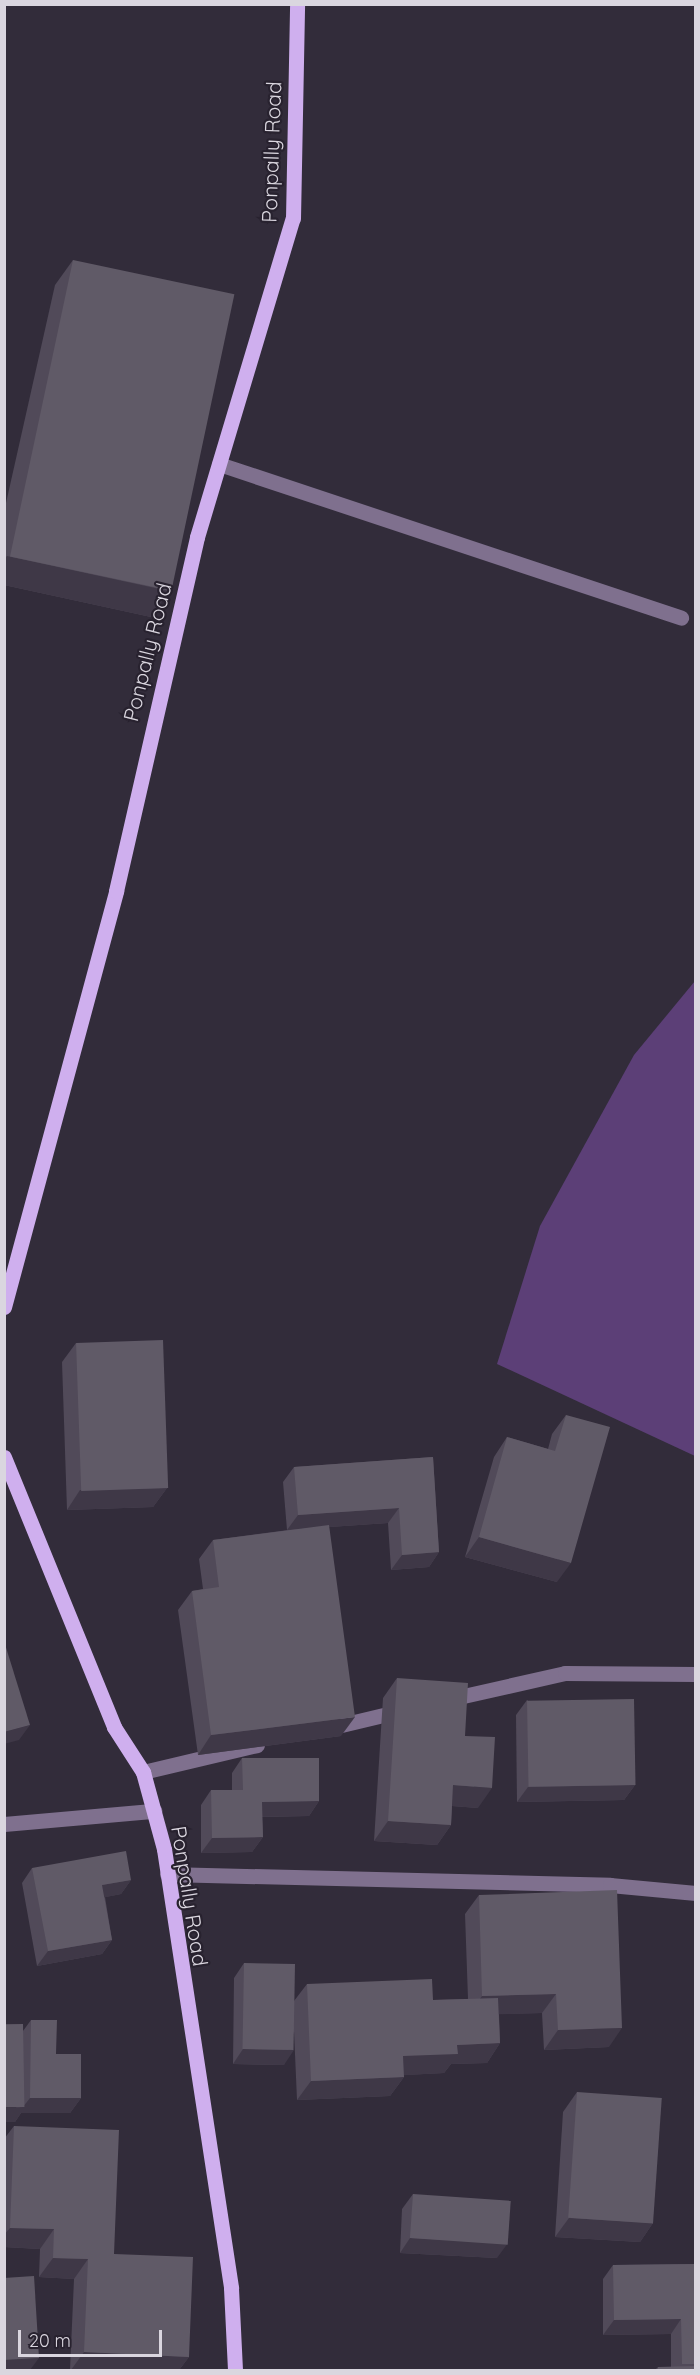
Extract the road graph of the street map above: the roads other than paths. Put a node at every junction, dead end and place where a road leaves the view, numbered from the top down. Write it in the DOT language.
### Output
graph roads {
  1 [pos="297,4"];
  2 [pos="219,464"];
  3 [pos="681,618"];
  4 [pos="4,1307"];
  5 [pos="4,1457"];
  6 [pos="696,1674"];
  7 [pos="317,1731"];
  8 [pos="270,1742"];
  9 [pos="143,1772"];
  10 [pos="154,1811"];
  11 [pos="4,1824"];
  12 [pos="167,1874"];
  13 [pos="696,1893"];
  14 [pos="235,2370"];
  1 -- 2 [label="main road, Ponpally Road"];
  2 -- 3 [label="street"];
  2 -- 4 [label="main road, Ponpally Road"];
  5 -- 9 [label="main road, Ponpally Road"];
  6 -- 7 [label="street"];
  8 -- 9 [label="street"];
  9 -- 10 [label="main road, Ponpally Road"];
  10 -- 11 [label="street"];
  10 -- 12 [label="main road, Ponpally Road"];
  12 -- 13 [label="street"];
  12 -- 14 [label="main road, Ponpally Road"];
}
